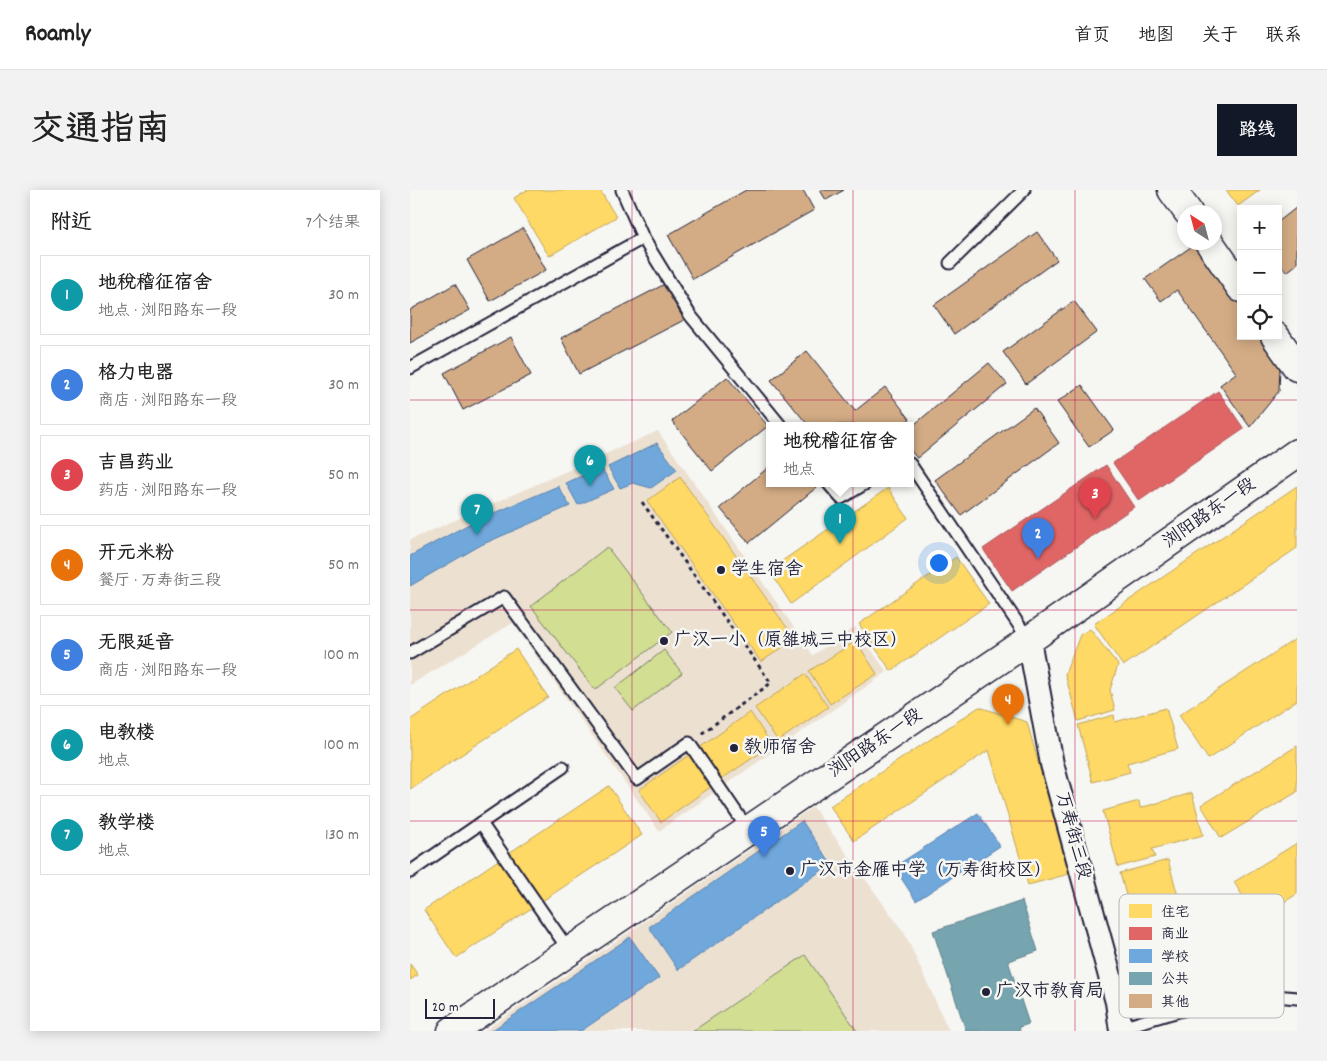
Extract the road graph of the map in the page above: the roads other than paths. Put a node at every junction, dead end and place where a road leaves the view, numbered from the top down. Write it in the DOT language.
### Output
graph roads {
  1 [pos="622,190"];
  2 [pos="1024,190"];
  3 [pos="1172,190"];
  4 [pos="1183,205"];
  5 [pos="643,238"];
  6 [pos="1215,250"];
  7 [pos="950,263"];
  8 [pos="1237,282"];
  9 [pos="1278,340"];
  10 [pos="1297,367"];
  11 [pos="410,368"];
  12 [pos="778,422"];
  13 [pos="1297,453"];
  14 [pos="914,470"];
  15 [pos="831,487"];
  16 [pos="859,487"];
  17 [pos="1029,640"];
  18 [pos="410,653"];
  19 [pos="563,767"];
  20 [pos="481,823"];
  21 [pos="749,831"];
  22 [pos="410,872"];
  23 [pos="570,952"];
  24 [pos="1284,997"];
  25 [pos="1297,998"];
  26 [pos="1119,1016"];
  27 [pos="1158,1018"];
  28 [pos="1121,1029"];
  29 [pos="452,1031"];
  1 -- 5 [label="lane"];
  2 -- 7 [label="lane"];
  3 -- 4 [label="street"];
  5 -- 11 [label="lane"];
  5 -- 12 [label="lane"];
  6 -- 8 [label="street"];
  9 -- 10 [label="street"];
  13 -- 17 [label="street, 浏阳路东一段"];
  14 -- 17 [label="lane"];
  15 -- 16 [label="lane"];
  17 -- 21 [label="street, 浏阳路东一段"];
  17 -- 26 [label="street, 万寿街三段"];
  18 -- 21 [label="lane"];
  19 -- 20 [label="lane"];
  20 -- 22 [label="lane"];
  20 -- 23 [label="lane"];
  21 -- 23 [label="street, 浏阳路东一段"];
  23 -- 29 [label="street, 浏阳路东一段"];
  24 -- 25 [label="lane"];
  27 -- 28 [label="lane"];
}
